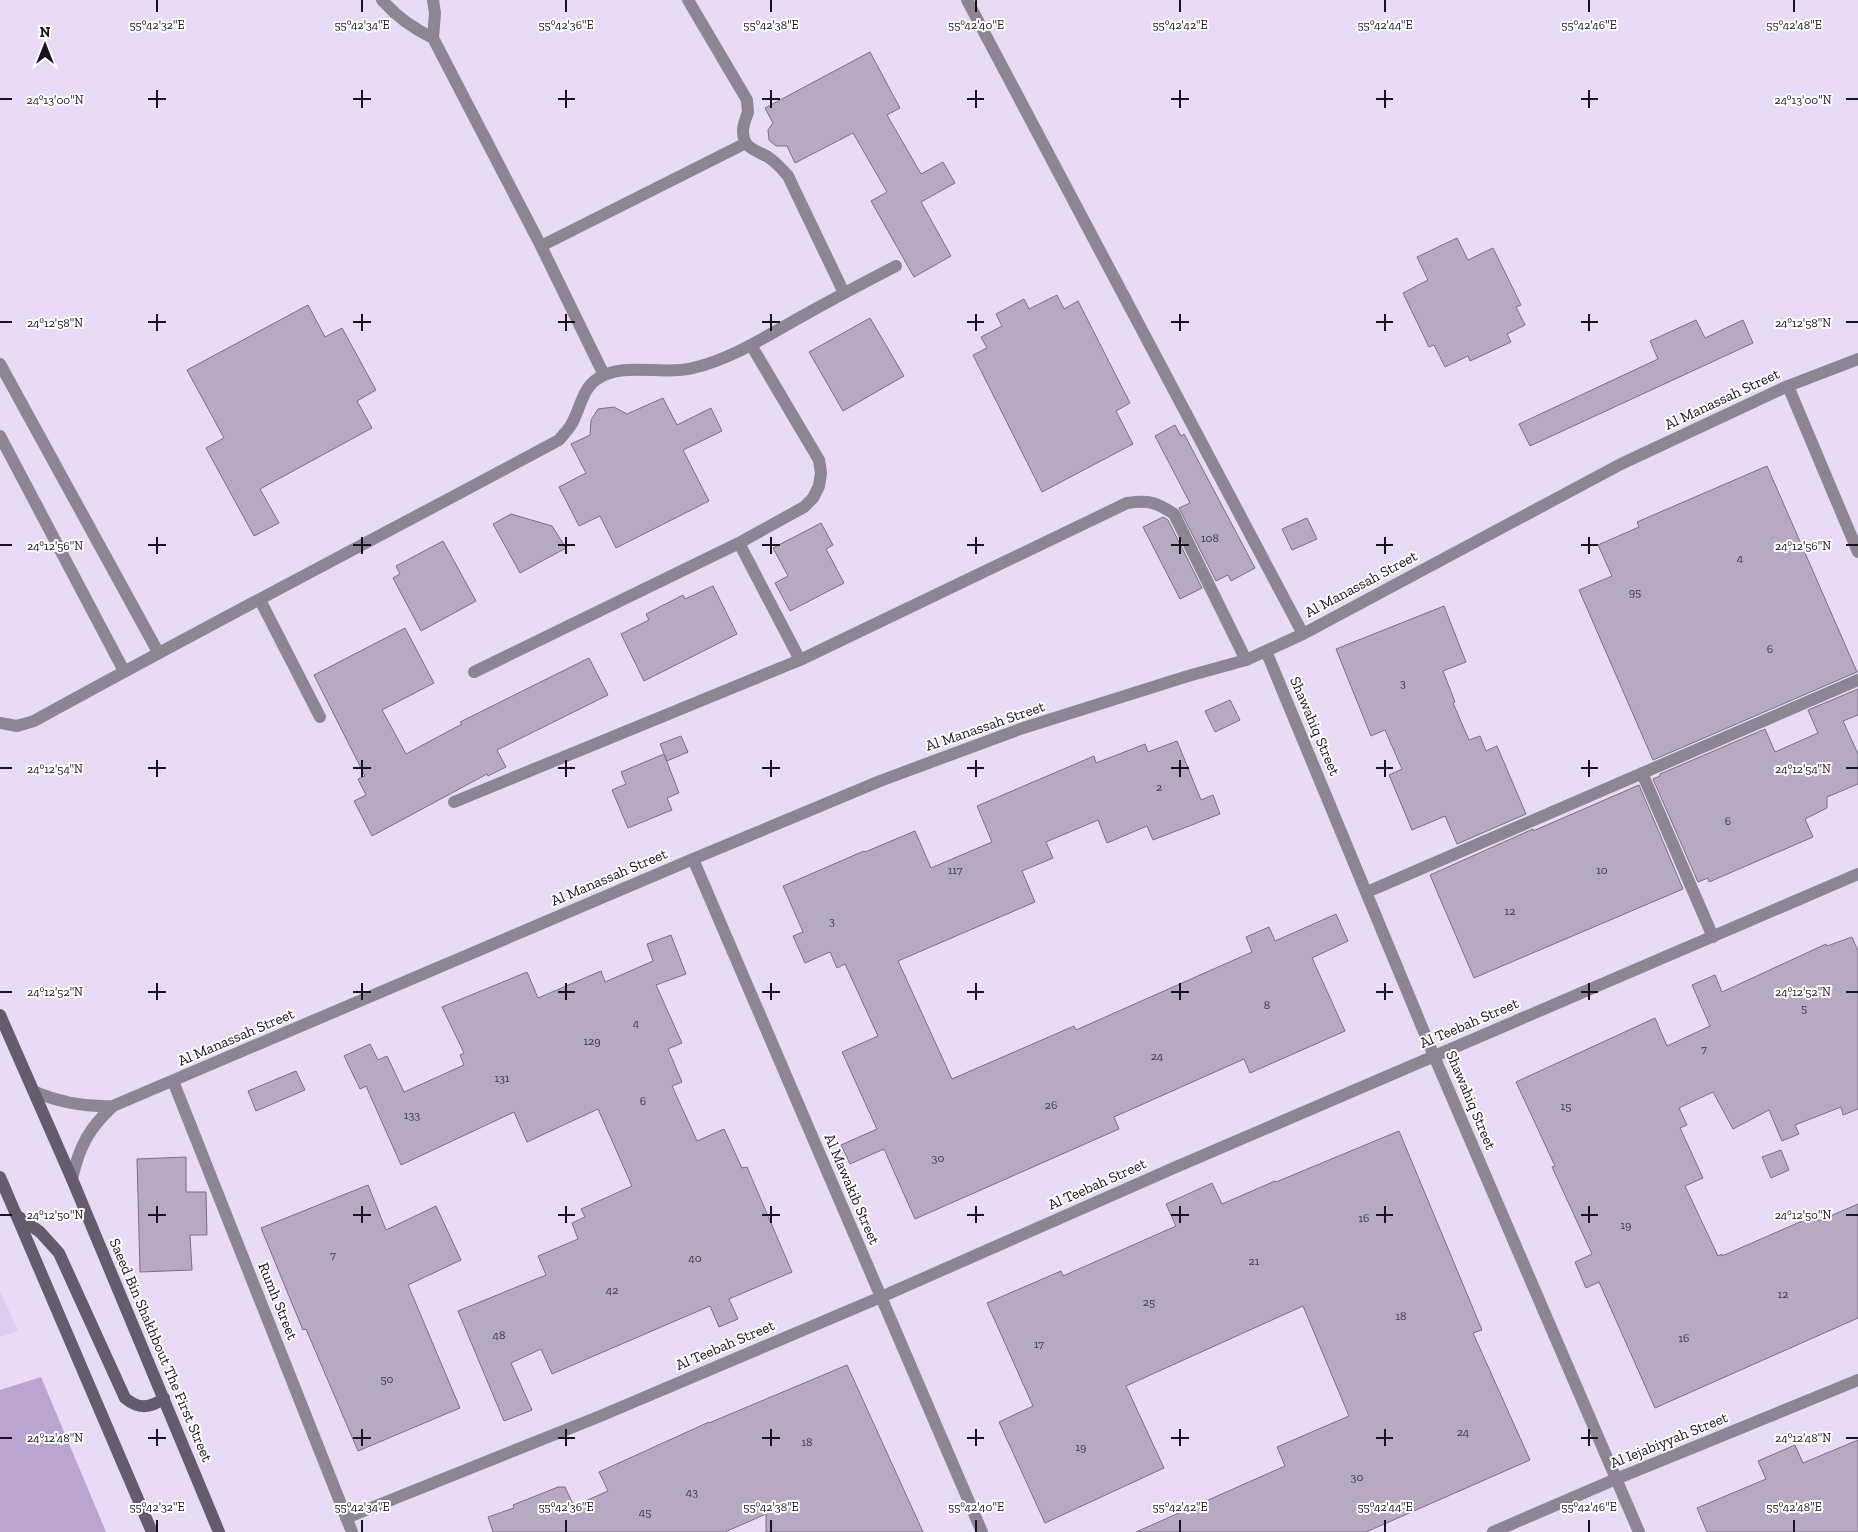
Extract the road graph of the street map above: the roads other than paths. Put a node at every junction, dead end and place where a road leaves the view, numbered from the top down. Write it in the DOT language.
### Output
graph roads {
  1 [pos="382,0"];
  2 [pos="433,0"];
  3 [pos="688,0"];
  4 [pos="966,0"];
  5 [pos="433,38"];
  6 [pos="746,143"];
  7 [pos="541,246"];
  8 [pos="896,266"];
  9 [pos="844,293"];
  10 [pos="751,345"];
  11 [pos="1858,359"];
  12 [pos="0,364"];
  13 [pos="604,374"];
  14 [pos="1788,386"];
  15 [pos="0,436"];
  16 [pos="740,543"];
  17 [pos="1858,552"];
  18 [pos="260,600"];
  19 [pos="1303,634"];
  20 [pos="1266,651"];
  21 [pos="158,652"];
  22 [pos="800,660"];
  23 [pos="1246,660"];
  24 [pos="124,671"];
  25 [pos="474,672"];
  26 [pos="1858,680"];
  27 [pos="320,717"];
  28 [pos="0,723"];
  29 [pos="1642,773"];
  30 [pos="454,802"];
  31 [pos="693,859"];
  32 [pos="1858,874"];
  33 [pos="1367,892"];
  34 [pos="1714,937"];
  35 [pos="0,1015"];
  36 [pos="1434,1056"];
  37 [pos="174,1081"];
  38 [pos="35,1092"];
  39 [pos="113,1106"];
  40 [pos="0,1177"];
  41 [pos="72,1179"];
  42 [pos="16,1215"];
  43 [pos="881,1297"];
  44 [pos="1858,1380"];
  45 [pos="164,1398"];
  46 [pos="1616,1479"];
  47 [pos="346,1518"];
  48 [pos="152,1532"];
  49 [pos="219,1532"];
  50 [pos="352,1532"];
  51 [pos="982,1532"];
  52 [pos="1493,1532"];
  53 [pos="1639,1532"];
  1 -- 5 [label="street"];
  2 -- 5 [label="street"];
  3 -- 6 [label="street"];
  4 -- 19 [label="street"];
  5 -- 7 [label="street"];
  6 -- 7 [label="street"];
  6 -- 9 [label="street"];
  7 -- 13 [label="street"];
  8 -- 9 [label="street"];
  9 -- 10 [label="street"];
  10 -- 13 [label="street"];
  10 -- 16 [label="street"];
  11 -- 14 [label="street, Al Manassah Street"];
  12 -- 21 [label="street"];
  13 -- 18 [label="street"];
  14 -- 17 [label="street"];
  14 -- 19 [label="street, Al Manassah Street"];
  15 -- 24 [label="street"];
  16 -- 22 [label="street"];
  16 -- 25 [label="street"];
  18 -- 21 [label="street"];
  18 -- 27 [label="street"];
  19 -- 20 [label="street, Al Manassah Street"];
  20 -- 23 [label="street, Al Manassah Street"];
  20 -- 33 [label="street, Shawahiq Street"];
  21 -- 24 [label="street"];
  22 -- 23 [label="street"];
  22 -- 30 [label="street"];
  23 -- 31 [label="street, Al Manassah Street"];
  24 -- 28 [label="street"];
  26 -- 29 [label="street"];
  29 -- 33 [label="street"];
  29 -- 34 [label="street"];
  31 -- 37 [label="street, Al Manassah Street"];
  31 -- 43 [label="street, Al Mawakib Street"];
  32 -- 34 [label="street, Al Teebah Street"];
  33 -- 36 [label="street, Shawahiq Street"];
  34 -- 36 [label="street, Al Teebah Street"];
  35 -- 38 [label="main road, Saeed Bin Shakhbout The First Street"];
  36 -- 43 [label="street, Al Teebah Street"];
  36 -- 46 [label="street, Shawahiq Street"];
  37 -- 39 [label="street, Al Manassah Street"];
  37 -- 47 [label="street, Rumh Street"];
  38 -- 39 [label="street, Al Manassah Street"];
  38 -- 41 [label="main road, Saeed Bin Shakhbout The First Street"];
  39 -- 41 [label="street, Al Manassah Street"];
  40 -- 42 [label="main road"];
  41 -- 45 [label="main road, Saeed Bin Shakhbout The First Street"];
  42 -- 45 [label="main road"];
  42 -- 48 [label="main road"];
  43 -- 47 [label="street, Al Teebah Street"];
  43 -- 51 [label="street, Al Mawakib Street"];
  44 -- 46 [label="street, Al Iejabiyyah Street"];
  45 -- 49 [label="main road, Saeed Bin Shakhbout The First Street"];
  46 -- 52 [label="street, Al Iejabiyyah Street"];
  46 -- 53 [label="street, Shawahiq Street"];
  47 -- 50 [label="street, Rumh Street"];
}
